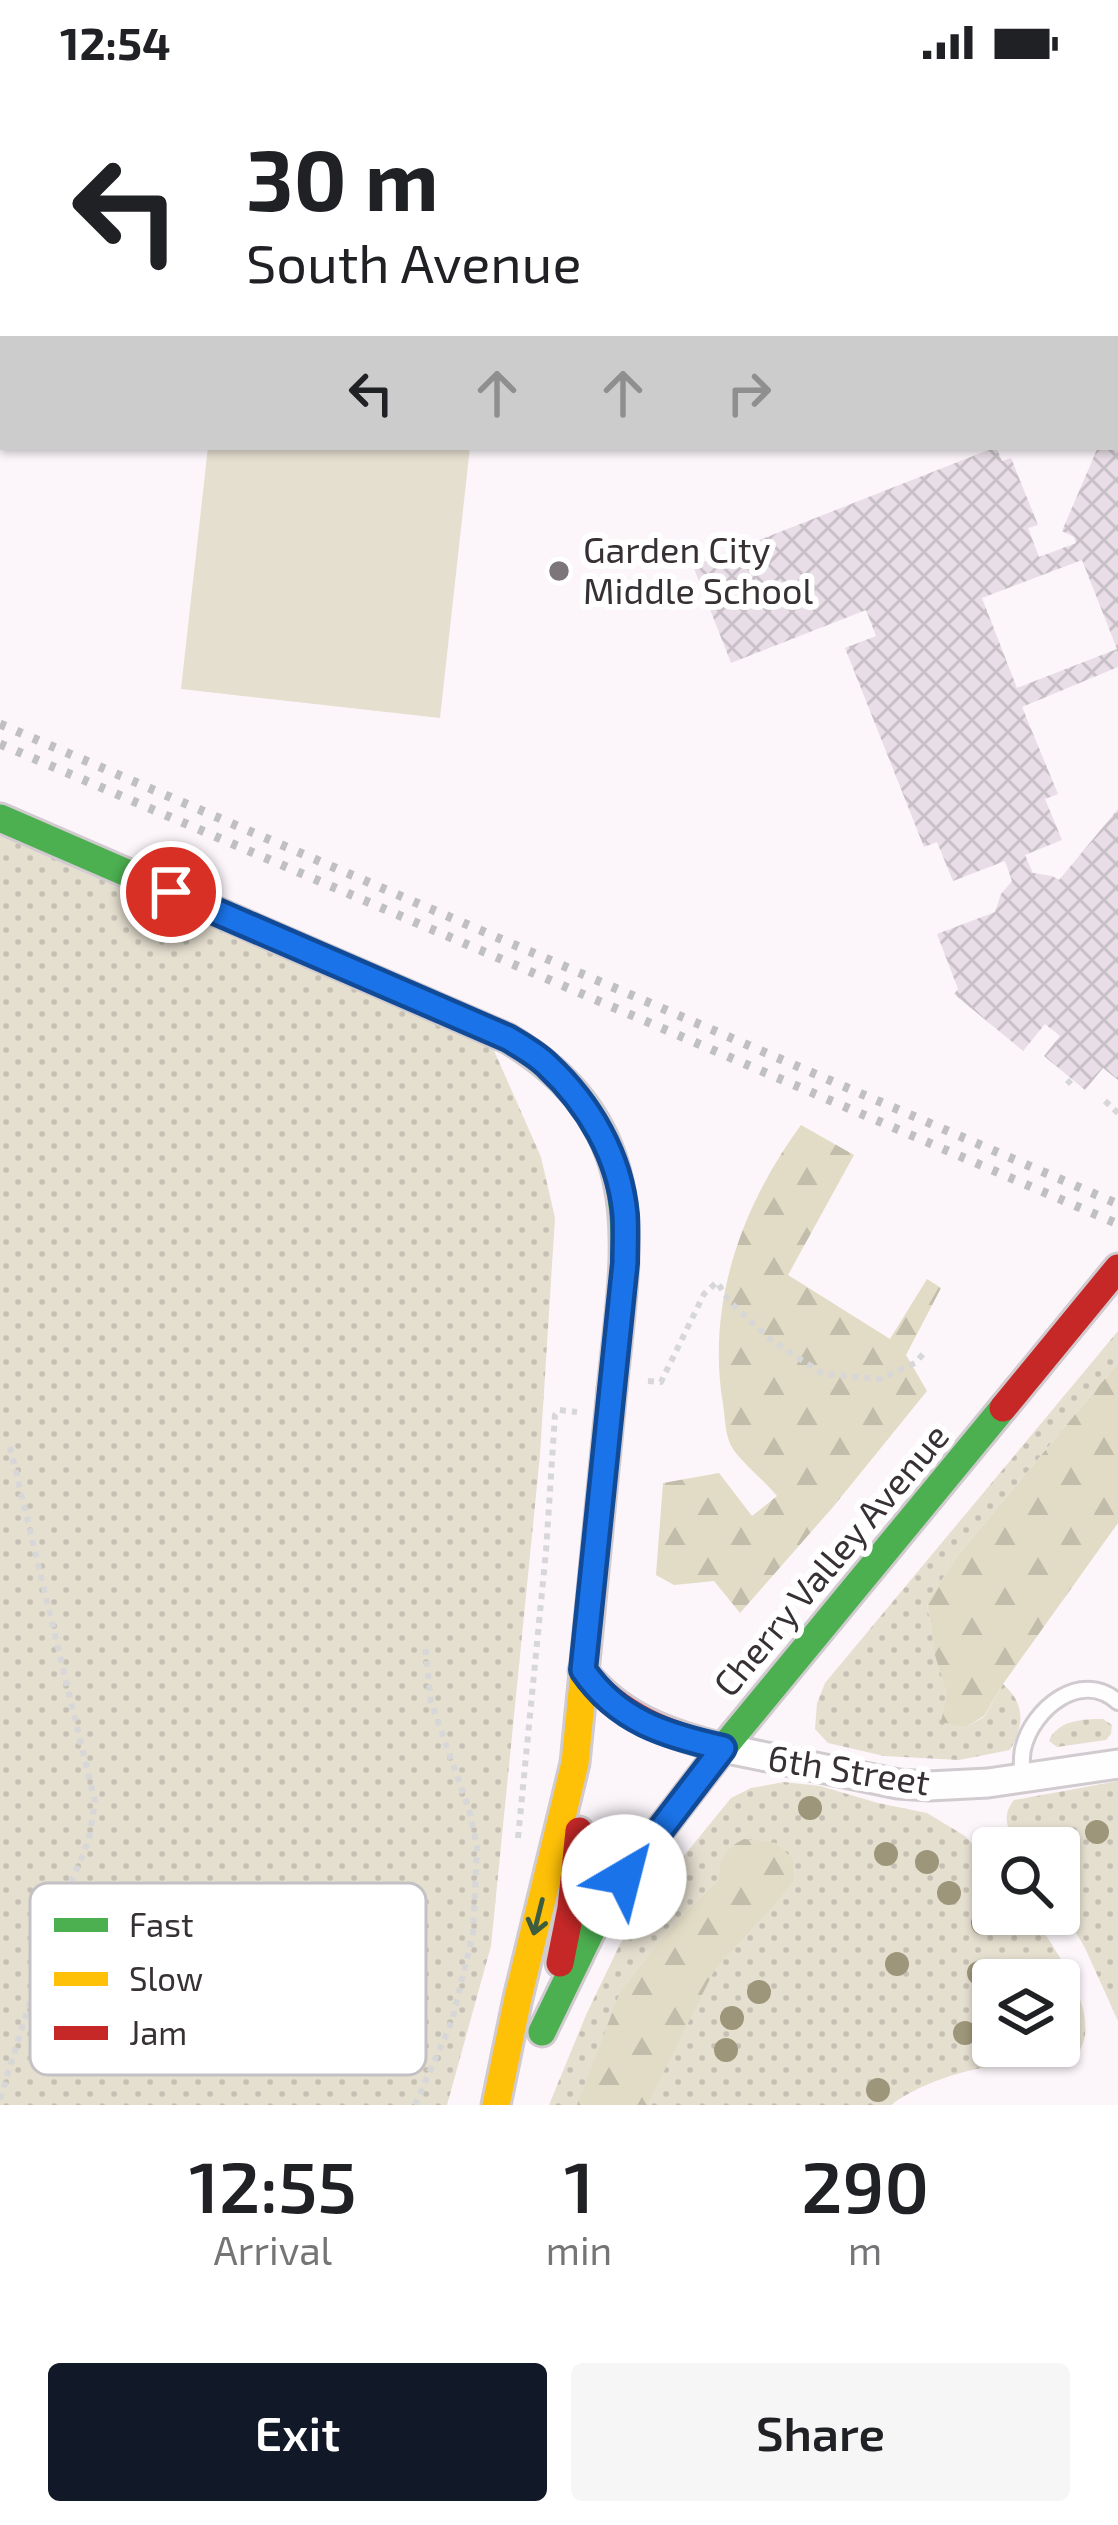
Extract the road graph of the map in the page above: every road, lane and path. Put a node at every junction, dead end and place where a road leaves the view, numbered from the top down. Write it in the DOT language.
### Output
graph roads {
  1 [pos="0,818"];
  2 [pos="1105,1101"];
  3 [pos="1118,1113"];
  4 [pos="1118,1268"];
  5 [pos="925,1352"];
  6 [pos="661,1382"];
  7 [pos="559,1410"];
  8 [pos="10,1447"];
  9 [pos="425,1644"];
  10 [pos="583,1670"];
  11 [pos="1118,1679"];
  12 [pos="1113,1697"];
  13 [pos="723,1748"];
  14 [pos="575,1763"];
  15 [pos="1118,1764"];
  16 [pos="1022,1779"];
  17 [pos="515,1857"];
  18 [pos="71,1883"];
  19 [pos="30,2002"];
  20 [pos="542,2032"];
  21 [pos="0,2099"];
  22 [pos="415,2105"];
  23 [pos="496,2105"];
  24 [pos="514,2105"];
  1 -- 10 [label="street"];
  2 -- 3 [label="path"];
  4 -- 13 [label="street, Cherry Valley Avenue"];
  5 -- 6 [label="path"];
  7 -- 17 [label="path"];
  8 -- 18 [label="path"];
  9 -- 22 [label="path"];
  10 -- 13 [label="street"];
  10 -- 14 [label="street"];
  11 -- 12 [label="lane"];
  12 -- 16 [label="lane"];
  13 -- 16 [label="street, 6th Street"];
  13 -- 20 [label="street, Cherry Valley Avenue"];
  14 -- 20 [label="street"];
  14 -- 23 [label="street, one-way"];
  15 -- 16 [label="street, 6th Street"];
  19 -- 21 [label="path"];
  20 -- 24 [label="street"];
}
